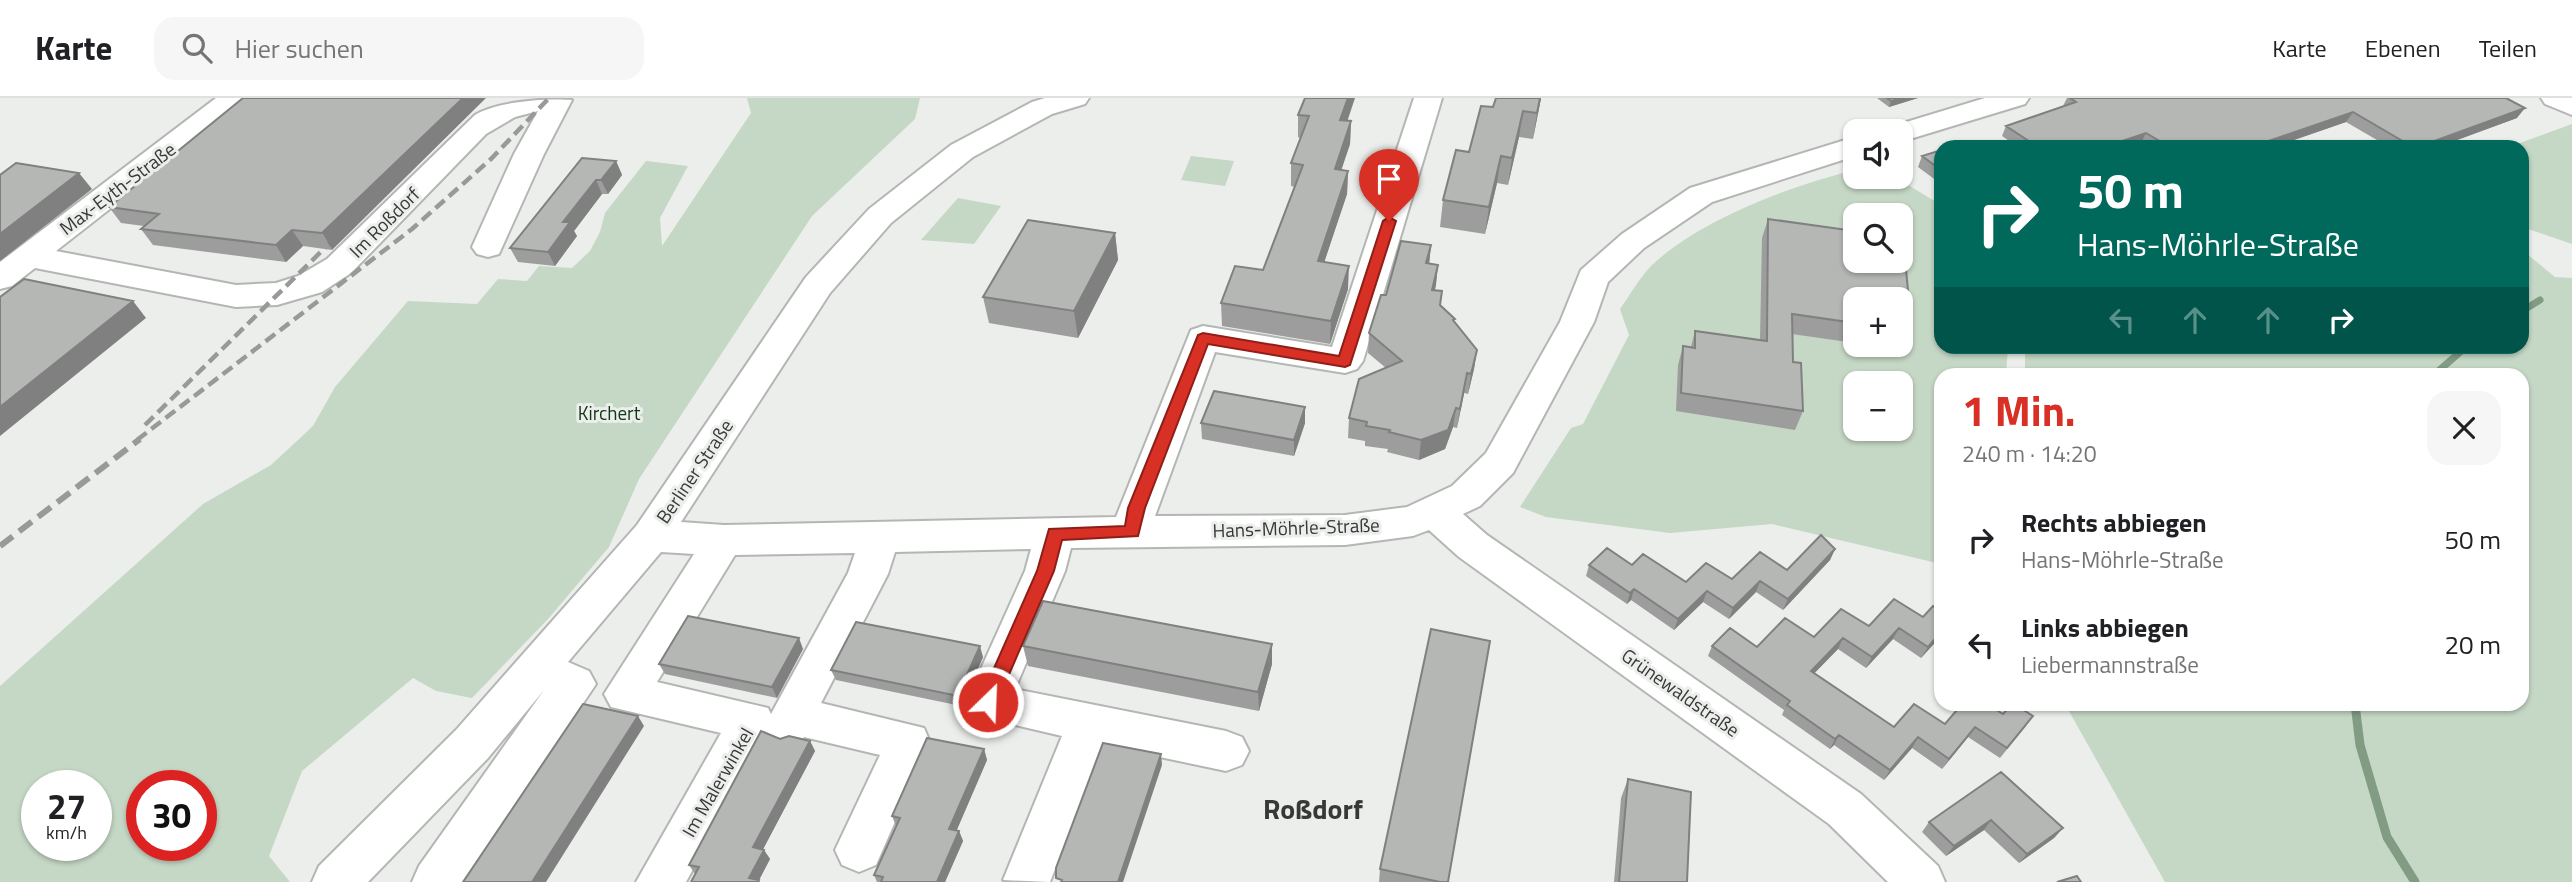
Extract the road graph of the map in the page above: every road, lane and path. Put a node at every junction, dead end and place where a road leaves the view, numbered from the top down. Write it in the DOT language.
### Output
graph roads {
  1 [pos="234,98"];
  2 [pos="1074,98"];
  3 [pos="1428,98"];
  4 [pos="2015,98"];
  5 [pos="2555,98"];
  6 [pos="2572,106"];
  7 [pos="1913,129"];
  8 [pos="1843,150"];
  9 [pos="488,247"];
  10 [pos="28,256"];
  11 [pos="0,278"];
  12 [pos="1433,511"];
  13 [pos="1133,532"];
  14 [pos="1055,533"];
  15 [pos="651,536"];
  16 [pos="880,536"];
  17 [pos="724,540"];
  18 [pos="537,668"];
  19 [pos="1089,723"];
  20 [pos="1226,751"];
  21 [pos="859,850"];
  22 [pos="1027,880"];
  23 [pos="438,881"];
  24 [pos="336,882"];
  25 [pos="660,882"];
  26 [pos="1921,882"];
  1 -- 10 [label="street, Max-Eyth-Straße"];
  2 -- 15 [label="street, Berliner Straße"];
  3 -- 13 [label="street"];
  4 -- 7 [label="street"];
  5 -- 6 [label="street"];
  8 -- 12 [label="street, Hans-Möhrle-Straße"];
  9 -- 10 [label="street, Im Roßdorf"];
  10 -- 11 [label="street, Max-Eyth-Straße"];
  12 -- 13 [label="street, Hans-Möhrle-Straße"];
  12 -- 26 [label="street, Grünewaldstraße"];
  13 -- 14 [label="street, Hans-Möhrle-Straße"];
  14 -- 16 [label="street, Hans-Möhrle-Straße"];
  14 -- 19 [label="street"];
  15 -- 17 [label="street, Hans-Möhrle-Straße"];
  15 -- 18 [label="street, Berliner Straße"];
  16 -- 17 [label="street, Hans-Möhrle-Straße"];
  16 -- 21 [label="street"];
  17 -- 25 [label="street, Im Malerwinkel"];
  18 -- 23 [label="street"];
  18 -- 24 [label="street, Berliner Straße"];
  19 -- 20 [label="street"];
  19 -- 22 [label="street"];
}
